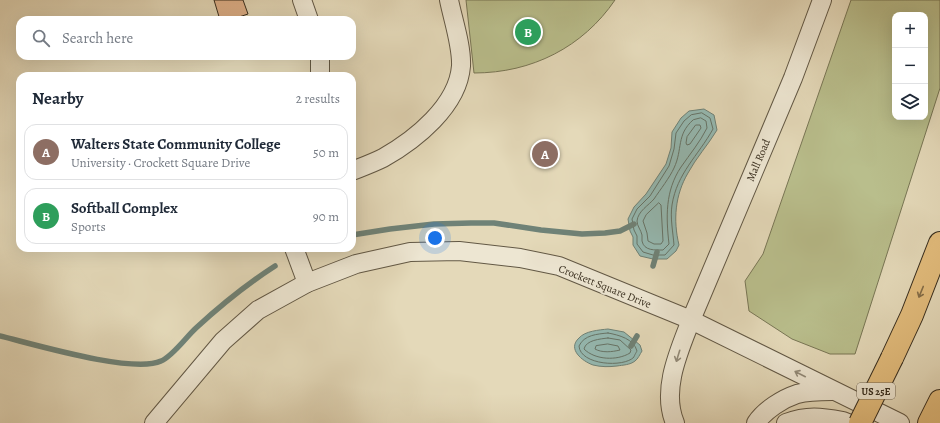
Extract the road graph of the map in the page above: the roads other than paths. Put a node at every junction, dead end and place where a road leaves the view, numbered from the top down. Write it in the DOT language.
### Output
graph roads {
  1 [pos="302,0"];
  2 [pos="449,0"];
  3 [pos="822,0"];
  4 [pos="308,16"];
  5 [pos="320,60"];
  6 [pos="320,72"];
  7 [pos="356,169"];
  8 [pos="940,243"];
  9 [pos="295,252"];
  10 [pos="307,283"];
  11 [pos="691,320"];
  12 [pos="835,392"];
  13 [pos="940,402"];
  14 [pos="154,423"];
  15 [pos="675,423"];
  16 [pos="756,423"];
  17 [pos="786,423"];
  18 [pos="848,423"];
  19 [pos="860,423"];
  20 [pos="900,423"];
  21 [pos="929,423"];
  1 -- 4 [label="street"];
  2 -- 7 [label="street"];
  3 -- 11 [label="street, Mall Road"];
  5 -- 6 [label="street"];
  8 -- 19 [label="highway, US 25E, one-way, bridge"];
  9 -- 10 [label="street"];
  10 -- 11 [label="street, Crockett Square Drive"];
  10 -- 14 [label="street, Crockett Square Drive"];
  12 -- 11 [label="street, Crockett Square Drive, one-way"];
  11 -- 15 [label="street, Mall Road, one-way"];
  12 -- 16 [label="street"];
  12 -- 20 [label="street, Crockett Square Drive"];
  13 -- 21 [label="highway"];
  17 -- 18 [label="street"];
}
